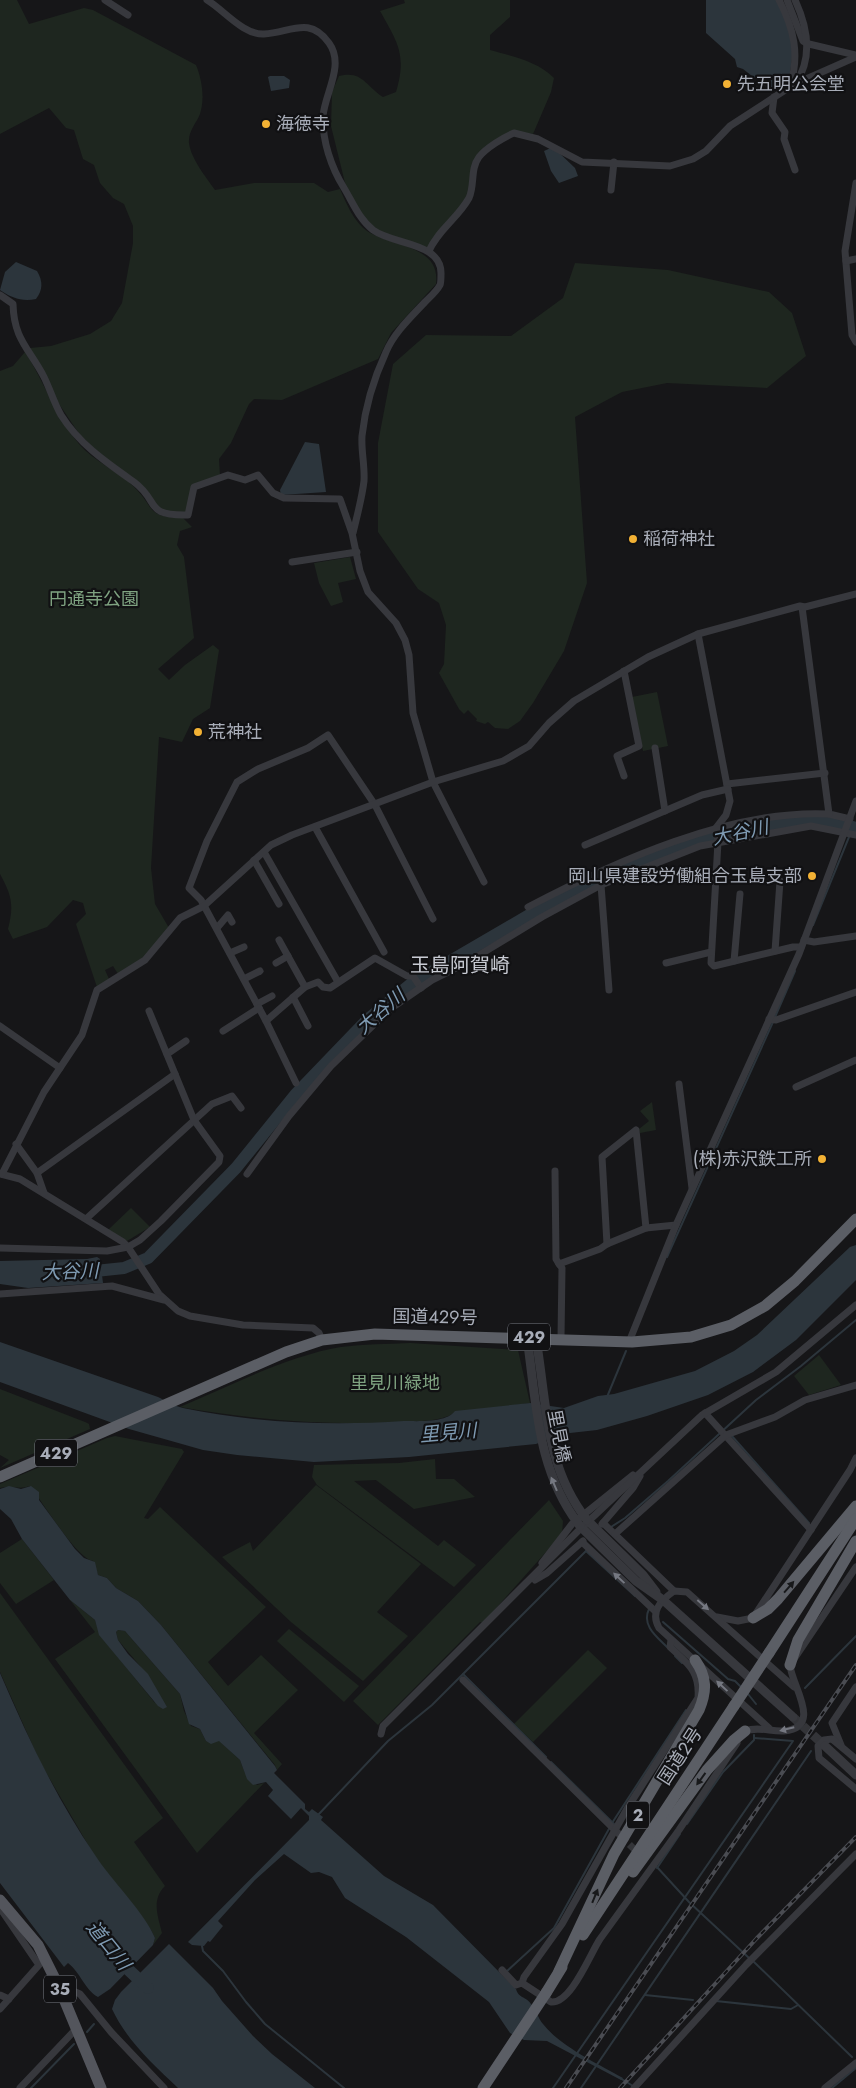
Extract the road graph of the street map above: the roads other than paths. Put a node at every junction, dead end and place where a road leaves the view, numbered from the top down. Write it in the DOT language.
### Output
graph roads {
  1 [pos="105,0"];
  2 [pos="779,0"];
  3 [pos="787,0"];
  4 [pos="795,0"];
  5 [pos="211,1"];
  6 [pos="128,15"];
  7 [pos="809,44"];
  8 [pos="856,56"];
  9 [pos="793,85"];
  10 [pos="774,98"];
  11 [pos="614,162"];
  12 [pos="795,170"];
  13 [pos="856,183"];
  14 [pos="611,190"];
  15 [pos="854,205"];
  16 [pos="429,251"];
  17 [pos="856,259"];
  18 [pos="846,261"];
  19 [pos="0,295"];
  20 [pos="853,313"];
  21 [pos="856,342"];
  22 [pos="352,533"];
  23 [pos="357,552"];
  24 [pos="292,562"];
  25 [pos="856,594"];
  26 [pos="802,607"];
  27 [pos="698,634"];
  28 [pos="624,671"];
  29 [pos="655,748"];
  30 [pos="825,773"];
  31 [pos="624,776"];
  32 [pos="433,782"];
  33 [pos="728,786"];
  34 [pos="856,801"];
  35 [pos="375,805"];
  36 [pos="665,811"];
  37 [pos="829,814"];
  38 [pos="850,820"];
  39 [pos="315,826"];
  40 [pos="716,828"];
  41 [pos="846,832"];
  42 [pos="856,834"];
  43 [pos="718,842"];
  44 [pos="584,845"];
  45 [pos="264,852"];
  46 [pos="254,860"];
  47 [pos="780,881"];
  48 [pos="484,882"];
  49 [pos="601,885"];
  50 [pos="740,894"];
  51 [pos="279,904"];
  52 [pos="204,906"];
  53 [pos="528,907"];
  54 [pos="434,919"];
  55 [pos="232,922"];
  56 [pos="217,928"];
  57 [pos="856,936"];
  58 [pos="279,940"];
  59 [pos="806,943"];
  60 [pos="244,947"];
  61 [pos="775,951"];
  62 [pos="384,952"];
  63 [pos="711,952"];
  64 [pos="230,954"];
  65 [pos="288,956"];
  66 [pos="734,961"];
  67 [pos="276,963"];
  68 [pos="666,964"];
  69 [pos="260,971"];
  70 [pos="244,979"];
  71 [pos="338,982"];
  72 [pos="305,987"];
  73 [pos="421,988"];
  74 [pos="609,990"];
  75 [pos="856,992"];
  76 [pos="272,996"];
  77 [pos="292,997"];
  78 [pos="258,1006"];
  79 [pos="149,1011"];
  80 [pos="772,1020"];
  81 [pos="266,1021"];
  82 [pos="0,1026"];
  83 [pos="308,1026"];
  84 [pos="224,1031"];
  85 [pos="186,1041"];
  86 [pos="167,1054"];
  87 [pos="856,1060"];
  88 [pos="60,1068"];
  89 [pos="175,1074"];
  90 [pos="296,1084"];
  91 [pos="679,1084"];
  92 [pos="796,1087"];
  93 [pos="241,1108"];
  94 [pos="194,1120"];
  95 [pos="16,1144"];
  96 [pos="555,1171"];
  97 [pos="37,1173"];
  98 [pos="1,1174"];
  99 [pos="247,1174"];
  100 [pos="692,1188"];
  101 [pos="44,1193"];
  102 [pos="87,1218"];
  103 [pos="856,1219"];
  104 [pos="676,1224"];
  105 [pos="646,1228"];
  106 [pos="607,1244"];
  107 [pos="128,1247"];
  108 [pos="0,1248"];
  109 [pos="559,1264"];
  110 [pos="0,1294"];
  111 [pos="165,1300"];
  112 [pos="856,1305"];
  113 [pos="562,1338"];
  114 [pos="322,1340"];
  115 [pos="533,1341"];
  116 [pos="629,1342"];
  117 [pos="856,1384"];
  118 [pos="705,1413"];
  119 [pos="727,1433"];
  120 [pos="856,1458"];
  121 [pos="646,1467"];
  122 [pos="0,1477"];
  123 [pos="856,1506"];
  124 [pos="856,1519"];
  125 [pos="584,1524"];
  126 [pos="811,1530"];
  127 [pos="615,1534"];
  128 [pos="856,1541"];
  129 [pos="856,1567"];
  130 [pos="528,1583"];
  131 [pos="674,1591"];
  132 [pos="663,1600"];
  133 [pos="655,1611"];
  134 [pos="716,1616"];
  135 [pos="753,1618"];
  136 [pos="671,1640"];
  137 [pos="695,1660"];
  138 [pos="790,1665"];
  139 [pos="463,1680"];
  140 [pos="856,1686"];
  141 [pos="796,1689"];
  142 [pos="793,1717"];
  143 [pos="771,1730"];
  144 [pos="745,1731"];
  145 [pos="381,1734"];
  146 [pos="825,1746"];
  147 [pos="841,1746"];
  148 [pos="856,1759"];
  149 [pos="856,1775"];
  150 [pos="856,1789"];
  151 [pos="612,1827"];
  152 [pos="621,1836"];
  153 [pos="856,1854"];
  154 [pos="0,1900"];
  155 [pos="0,1908"];
  156 [pos="589,1926"];
  157 [pos="559,1971"];
  158 [pos="504,1973"];
  159 [pos="522,1983"];
  160 [pos="59,1987"];
  161 [pos="0,1995"];
  162 [pos="10,1999"];
  163 [pos="0,2009"];
  164 [pos="76,2029"];
  165 [pos="855,2067"];
  166 [pos="639,2086"];
  167 [pos="20,2088"];
  168 [pos="101,2088"];
  169 [pos="164,2088"];
  170 [pos="483,2088"];
  171 [pos="825,2088"];
  1 -- 6 [label="street"];
  2 -- 9 [label="street"];
  3 -- 7 [label="street"];
  4 -- 7 [label="street"];
  5 -- 16 [label="street"];
  7 -- 8 [label="street"];
  7 -- 9 [label="street"];
  8 -- 9 [label="street"];
  9 -- 10 [label="street"];
  10 -- 11 [label="street"];
  10 -- 12 [label="street"];
  11 -- 14 [label="street"];
  11 -- 16 [label="street"];
  13 -- 15 [label="street"];
  15 -- 18 [label="street"];
  16 -- 22 [label="street"];
  17 -- 18 [label="street"];
  18 -- 20 [label="street"];
  19 -- 22 [label="street"];
  20 -- 21 [label="street"];
  22 -- 23 [label="street"];
  23 -- 24 [label="street"];
  23 -- 32 [label="street"];
  25 -- 26 [label="street"];
  26 -- 27 [label="street"];
  26 -- 30 [label="street"];
  27 -- 28 [label="street"];
  27 -- 33 [label="street"];
  28 -- 31 [label="street"];
  28 -- 32 [label="street"];
  29 -- 36 [label="street"];
  30 -- 33 [label="street"];
  30 -- 37 [label="street"];
  32 -- 35 [label="street"];
  32 -- 48 [label="street"];
  33 -- 36 [label="street"];
  33 -- 40 [label="street"];
  34 -- 38 [label="street"];
  35 -- 39 [label="street"];
  35 -- 52 [label="street"];
  35 -- 54 [label="street"];
  36 -- 44 [label="street"];
  37 -- 38 [label="street"];
  37 -- 40 [label="street"];
  38 -- 41 [label="street"];
  39 -- 45 [label="street"];
  39 -- 62 [label="street"];
  40 -- 43 [label="street"];
  40 -- 53 [label="street"];
  41 -- 42 [label="street"];
  41 -- 43 [label="street"];
  41 -- 59 [label="street"];
  43 -- 49 [label="street"];
  43 -- 63 [label="street"];
  45 -- 46 [label="street"];
  45 -- 71 [label="street"];
  46 -- 51 [label="street"];
  46 -- 52 [label="street"];
  47 -- 61 [label="street"];
  49 -- 73 [label="street"];
  49 -- 74 [label="street"];
  50 -- 66 [label="street"];
  52 -- 56 [label="street"];
  52 -- 88 [label="street"];
  55 -- 56 [label="street"];
  56 -- 64 [label="street"];
  57 -- 59 [label="street"];
  58 -- 65 [label="street"];
  59 -- 61 [label="street"];
  59 -- 80 [label="street"];
  60 -- 64 [label="street"];
  61 -- 66 [label="street"];
  63 -- 66 [label="street"];
  63 -- 68 [label="street"];
  64 -- 70 [label="street"];
  65 -- 67 [label="street"];
  65 -- 72 [label="street"];
  69 -- 70 [label="street"];
  70 -- 78 [label="street"];
  71 -- 72 [label="street"];
  71 -- 73 [label="street"];
  72 -- 77 [label="street"];
  73 -- 99 [label="street"];
  75 -- 80 [label="street"];
  76 -- 78 [label="street"];
  77 -- 81 [label="street"];
  77 -- 83 [label="street"];
  78 -- 81 [label="street"];
  78 -- 84 [label="street"];
  79 -- 86 [label="street"];
  80 -- 100 [label="street"];
  81 -- 90 [label="street"];
  82 -- 88 [label="street"];
  85 -- 86 [label="street"];
  86 -- 89 [label="street"];
  87 -- 92 [label="street"];
  88 -- 95 [label="street"];
  89 -- 94 [label="street"];
  89 -- 97 [label="street"];
  91 -- 100 [label="street"];
  93 -- 94 [label="street"];
  94 -- 102 [label="street"];
  94 -- 107 [label="street"];
  95 -- 97 [label="street"];
  95 -- 98 [label="street"];
  96 -- 109 [label="street"];
  97 -- 101 [label="street"];
  98 -- 101 [label="street"];
  100 -- 104 [label="street"];
  101 -- 102 [label="street"];
  102 -- 107 [label="street"];
  103 -- 116 [label="highway, 国道429号 / 429"];
  104 -- 105 [label="street"];
  104 -- 116 [label="street"];
  105 -- 106 [label="street"];
  105 -- 106 [label="street"];
  106 -- 109 [label="street"];
  107 -- 108 [label="street"];
  107 -- 111 [label="street"];
  109 -- 113 [label="street"];
  110 -- 111 [label="street"];
  111 -- 114 [label="street"];
  112 -- 118 [label="street"];
  113 -- 115 [label="highway, 国道429号 / 429"];
  113 -- 116 [label="highway, 国道429号 / 429"];
  114 -- 115 [label="highway, 国道429号 / 429"];
  114 -- 122 [label="highway, 国道429号 / 429"];
  115 -- 125 [label="street, 里見橋, bridge"];
  117 -- 119 [label="street"];
  118 -- 119 [label="street"];
  118 -- 121 [label="street"];
  119 -- 126 [label="street"];
  119 -- 127 [label="street"];
  120 -- 126 [label="street"];
  121 -- 125 [label="street"];
  121 -- 127 [label="street"];
  121 -- 130 [label="street"];
  135 -- 123 [label="highway, one-way"];
  124 -- 156 [label="highway, 国道2号 / 2, bridge"];
  125 -- 130 [label="street"];
  125 -- 132 [label="street, 里見橋"];
  126 -- 135 [label="street"];
  127 -- 131 [label="street"];
  128 -- 138 [label="highway"];
  129 -- 138 [label="street"];
  133 -- 130 [label="street, one-way"];
  130 -- 145 [label="street"];
  131 -- 132 [label="street"];
  131 -- 134 [label="street, one-way"];
  132 -- 133 [label="street"];
  132 -- 142 [label="street, 里見橋"];
  133 -- 136 [label="street"];
  134 -- 135 [label="street"];
  134 -- 141 [label="street"];
  136 -- 137 [label="street"];
  136 -- 151 [label="street"];
  143 -- 137 [label="street, one-way"];
  157 -- 137 [label="highway, 2, one-way"];
  138 -- 141 [label="street"];
  139 -- 151 [label="street"];
  140 -- 147 [label="street"];
  141 -- 143 [label="street, one-way"];
  143 -- 144 [label="street"];
  144 -- 156 [label="highway, 2, one-way"];
  144 -- 159 [label="street"];
  146 -- 149 [label="street"];
  147 -- 148 [label="street"];
  147 -- 150 [label="street"];
  151 -- 152 [label="street"];
  151 -- 159 [label="street"];
  153 -- 166 [label="street"];
  154 -- 160 [label="main road, 35"];
  155 -- 162 [label="street"];
  156 -- 157 [label="highway, 国道2号 / 2"];
  157 -- 170 [label="highway, 国道2号 / 2, bridge"];
  158 -- 159 [label="street"];
  160 -- 164 [label="main road, 35"];
  160 -- 169 [label="street"];
  161 -- 162 [label="street"];
  162 -- 163 [label="street"];
  164 -- 167 [label="street"];
  164 -- 168 [label="main road, 35"];
  165 -- 171 [label="street"];
}
